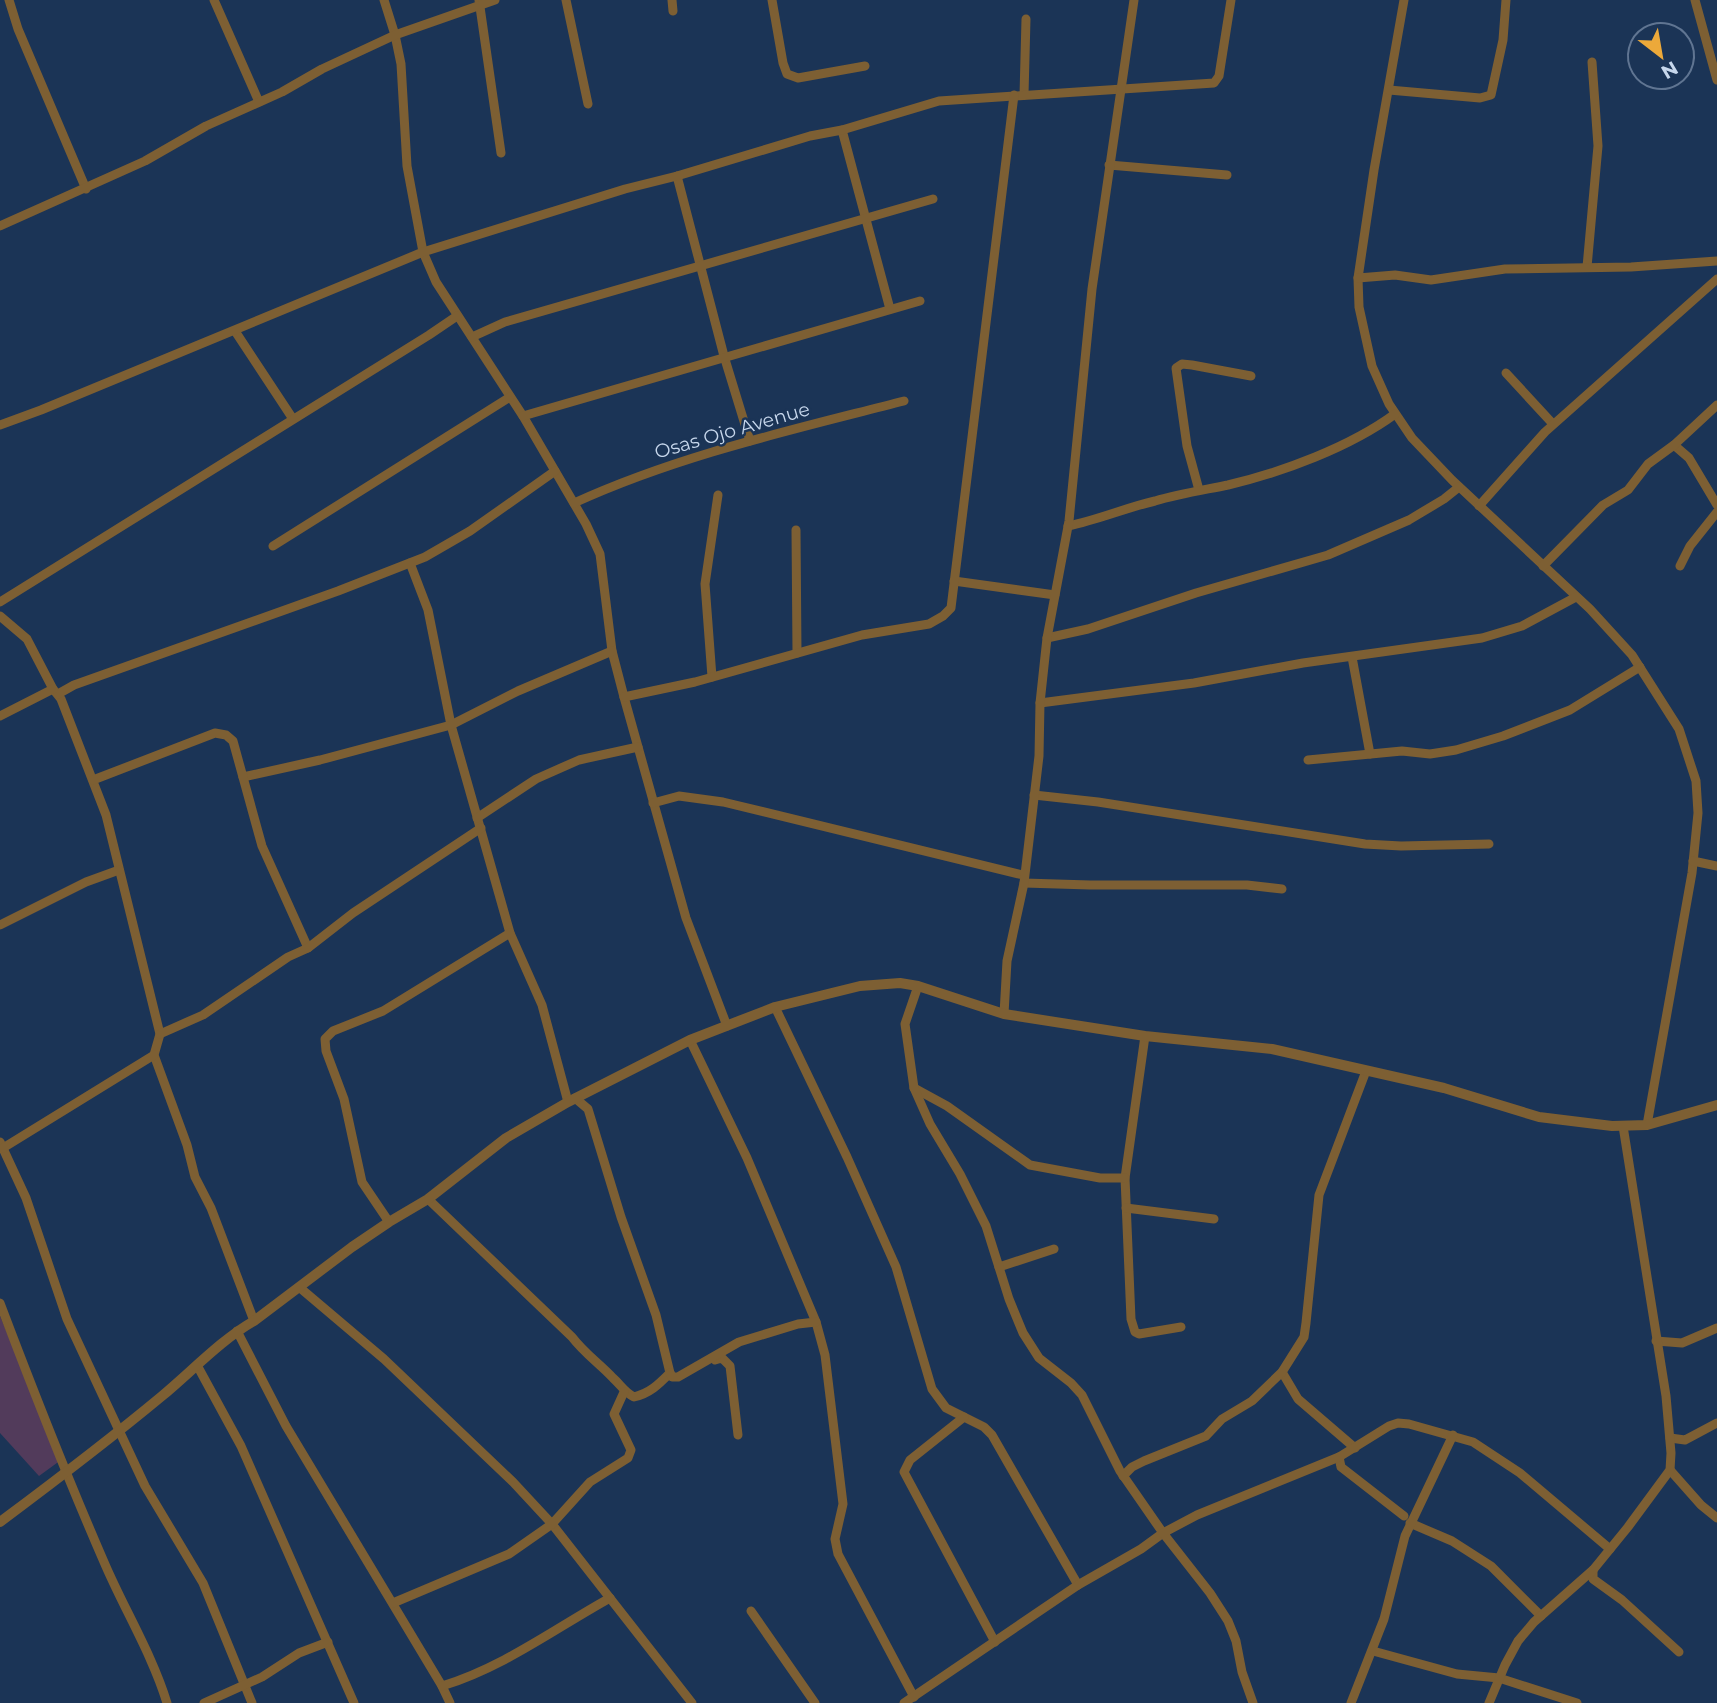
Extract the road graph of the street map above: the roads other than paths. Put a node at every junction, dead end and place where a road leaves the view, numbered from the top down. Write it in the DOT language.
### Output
graph roads {
  1 [pos="9,0"];
  2 [pos="214,0"];
  3 [pos="384,0"];
  4 [pos="495,0"];
  5 [pos="566,0"];
  6 [pos="672,0"];
  7 [pos="772,0"];
  8 [pos="1134,0"];
  9 [pos="1231,0"];
  10 [pos="1404,0"];
  11 [pos="1506,0"];
  12 [pos="1695,0"];
  13 [pos="480,3"];
  14 [pos="673,11"];
  15 [pos="1026,19"];
  16 [pos="396,35"];
  17 [pos="1592,62"];
  18 [pos="865,66"];
  19 [pos="1717,80"];
  20 [pos="1592,83"];
  21 [pos="1120,90"];
  22 [pos="1389,90"];
  23 [pos="1019,95"];
  24 [pos="259,102"];
  25 [pos="588,104"];
  26 [pos="1595,104"];
  27 [pos="842,130"];
  28 [pos="501,153"];
  29 [pos="1109,165"];
  30 [pos="1227,175"];
  31 [pos="677,176"];
  32 [pos="86,189"];
  33 [pos="933,199"];
  34 [pos="865,217"];
  35 [pos="0,226"];
  36 [pos="423,251"];
  37 [pos="1717,261"];
  38 [pos="700,265"];
  39 [pos="1587,267"];
  40 [pos="1358,278"];
  41 [pos="1717,279"];
  42 [pos="920,301"];
  43 [pos="890,309"];
  44 [pos="457,316"];
  45 [pos="235,331"];
  46 [pos="472,337"];
  47 [pos="724,356"];
  48 [pos="1506,373"];
  49 [pos="1251,376"];
  50 [pos="510,397"];
  51 [pos="904,401"];
  52 [pos="1717,405"];
  53 [pos="1395,414"];
  54 [pos="523,416"];
  55 [pos="293,419"];
  56 [pos="1553,424"];
  57 [pos="0,425"];
  58 [pos="750,441"];
  59 [pos="1674,445"];
  60 [pos="555,471"];
  61 [pos="1459,487"];
  62 [pos="1199,489"];
  63 [pos="718,495"];
  64 [pos="574,503"];
  65 [pos="1717,505"];
  66 [pos="1479,506"];
  67 [pos="1717,512"];
  68 [pos="1068,526"];
  69 [pos="796,530"];
  70 [pos="273,546"];
  71 [pos="410,564"];
  72 [pos="1542,566"];
  73 [pos="1680,566"];
  74 [pos="954,581"];
  75 [pos="1055,595"];
  76 [pos="1576,597"];
  77 [pos="0,602"];
  78 [pos="0,616"];
  79 [pos="1047,638"];
  80 [pos="612,651"];
  81 [pos="797,653"];
  82 [pos="1352,657"];
  83 [pos="1640,667"];
  84 [pos="712,677"];
  85 [pos="56,692"];
  86 [pos="624,698"];
  87 [pos="1040,704"];
  88 [pos="0,716"];
  89 [pos="452,725"];
  90 [pos="638,747"];
  91 [pos="1370,754"];
  92 [pos="1308,760"];
  93 [pos="243,777"];
  94 [pos="93,780"];
  95 [pos="1034,795"];
  96 [pos="653,803"];
  97 [pos="477,818"];
  98 [pos="481,828"];
  99 [pos="1489,844"];
  100 [pos="1693,862"];
  101 [pos="1717,866"];
  102 [pos="118,870"];
  103 [pos="1023,879"];
  104 [pos="1282,889"];
  105 [pos="0,925"];
  106 [pos="510,933"];
  107 [pos="308,948"];
  108 [pos="918,986"];
  109 [pos="775,1007"];
  110 [pos="1004,1014"];
  111 [pos="727,1026"];
  112 [pos="160,1034"];
  113 [pos="1145,1035"];
  114 [pos="690,1040"];
  115 [pos="155,1055"];
  116 [pos="1366,1072"];
  117 [pos="914,1088"];
  118 [pos="572,1100"];
  119 [pos="1717,1105"];
  120 [pos="1647,1125"];
  121 [pos="1623,1126"];
  122 [pos="1,1145"];
  123 [pos="1125,1178"];
  124 [pos="428,1199"];
  125 [pos="1126,1208"];
  126 [pos="1214,1219"];
  127 [pos="389,1222"];
  128 [pos="1054,1249"];
  129 [pos="999,1267"];
  130 [pos="299,1287"];
  131 [pos="0,1303"];
  132 [pos="254,1321"];
  133 [pos="816,1322"];
  134 [pos="1181,1327"];
  135 [pos="1717,1328"];
  136 [pos="237,1331"];
  137 [pos="1656,1341"];
  138 [pos="706,1362"];
  139 [pos="198,1367"];
  140 [pos="1282,1372"];
  141 [pos="670,1373"];
  142 [pos="625,1392"];
  143 [pos="964,1417"];
  144 [pos="1717,1423"];
  145 [pos="118,1433"];
  146 [pos="738,1435"];
  147 [pos="1453,1435"];
  148 [pos="1670,1438"];
  149 [pos="1355,1448"];
  150 [pos="1339,1457"];
  151 [pos="1670,1470"];
  152 [pos="66,1472"];
  153 [pos="1123,1476"];
  154 [pos="1717,1518"];
  155 [pos="1407,1520"];
  156 [pos="0,1522"];
  157 [pos="552,1524"];
  158 [pos="1163,1533"];
  159 [pos="1610,1549"];
  160 [pos="1593,1570"];
  161 [pos="1078,1585"];
  162 [pos="610,1598"];
  163 [pos="393,1603"];
  164 [pos="751,1611"];
  165 [pos="1541,1616"];
  166 [pos="328,1642"];
  167 [pos="995,1642"];
  168 [pos="1373,1651"];
  169 [pos="1679,1652"];
  170 [pos="1499,1678"];
  171 [pos="246,1684"];
  172 [pos="442,1686"];
  173 [pos="914,1697"];
  174 [pos="167,1703"];
  175 [pos="204,1703"];
  176 [pos="252,1703"];
  177 [pos="354,1703"];
  178 [pos="450,1703"];
  179 [pos="692,1703"];
  180 [pos="816,1703"];
  181 [pos="904,1703"];
  182 [pos="1253,1703"];
  183 [pos="1351,1703"];
  184 [pos="1489,1703"];
  185 [pos="1577,1703"];
  1 -- 32 [label="street"];
  2 -- 24 [label="street"];
  3 -- 16 [label="street"];
  4 -- 13 [label="street"];
  5 -- 25 [label="street"];
  6 -- 14 [label="street"];
  7 -- 18 [label="street"];
  8 -- 21 [label="street"];
  9 -- 21 [label="street"];
  10 -- 22 [label="street"];
  11 -- 22 [label="street"];
  12 -- 19 [label="street"];
  13 -- 16 [label="street"];
  13 -- 28 [label="street"];
  15 -- 23 [label="street"];
  16 -- 24 [label="street"];
  16 -- 36 [label="street"];
  17 -- 20 [label="street"];
  17 -- 26 [label="street"];
  17 -- 39 [label="street"];
  21 -- 23 [label="street"];
  21 -- 29 [label="street"];
  22 -- 40 [label="street"];
  23 -- 27 [label="street"];
  23 -- 74 [label="street"];
  24 -- 32 [label="street"];
  27 -- 31 [label="street"];
  27 -- 34 [label="street"];
  29 -- 30 [label="street"];
  29 -- 68 [label="street"];
  31 -- 36 [label="street"];
  31 -- 38 [label="street"];
  32 -- 35 [label="street"];
  33 -- 34 [label="street"];
  34 -- 38 [label="street"];
  34 -- 43 [label="street"];
  36 -- 44 [label="street"];
  36 -- 45 [label="street"];
  37 -- 39 [label="street"];
  38 -- 46 [label="street"];
  38 -- 47 [label="street"];
  39 -- 40 [label="street"];
  40 -- 53 [label="street"];
  41 -- 56 [label="street"];
  42 -- 43 [label="street"];
  43 -- 47 [label="street"];
  44 -- 46 [label="street"];
  44 -- 55 [label="street"];
  45 -- 55 [label="street"];
  45 -- 57 [label="street"];
  46 -- 50 [label="street"];
  47 -- 54 [label="street"];
  47 -- 58 [label="street"];
  48 -- 56 [label="street"];
  49 -- 62 [label="street"];
  50 -- 54 [label="street"];
  50 -- 70 [label="street"];
  51 -- 58 [label="street, Osas Ojo Avenue"];
  52 -- 59 [label="street"];
  53 -- 61 [label="street"];
  53 -- 62 [label="street"];
  54 -- 60 [label="street"];
  55 -- 77 [label="street"];
  56 -- 66 [label="street"];
  58 -- 64 [label="street, Osas Ojo Avenue"];
  59 -- 65 [label="street"];
  59 -- 72 [label="street"];
  60 -- 64 [label="street"];
  60 -- 71 [label="street"];
  61 -- 66 [label="street"];
  61 -- 79 [label="street"];
  62 -- 68 [label="street"];
  63 -- 84 [label="street"];
  64 -- 80 [label="street"];
  66 -- 72 [label="street"];
  67 -- 73 [label="street"];
  68 -- 75 [label="street"];
  69 -- 81 [label="street"];
  71 -- 85 [label="street"];
  71 -- 89 [label="street"];
  72 -- 76 [label="street"];
  74 -- 75 [label="street"];
  74 -- 81 [label="street"];
  75 -- 79 [label="street"];
  76 -- 82 [label="street"];
  76 -- 83 [label="street"];
  78 -- 85 [label="street"];
  79 -- 87 [label="street"];
  80 -- 86 [label="street"];
  80 -- 89 [label="street"];
  81 -- 84 [label="street"];
  82 -- 87 [label="street"];
  82 -- 91 [label="street"];
  83 -- 91 [label="street"];
  83 -- 100 [label="street"];
  84 -- 86 [label="street"];
  85 -- 88 [label="street"];
  85 -- 94 [label="street"];
  86 -- 90 [label="street"];
  87 -- 95 [label="street"];
  89 -- 93 [label="street"];
  89 -- 97 [label="street"];
  90 -- 96 [label="street"];
  90 -- 97 [label="street"];
  91 -- 92 [label="street"];
  93 -- 94 [label="street"];
  93 -- 107 [label="street"];
  94 -- 102 [label="street"];
  95 -- 99 [label="street"];
  95 -- 103 [label="street"];
  96 -- 103 [label="street"];
  96 -- 111 [label="street"];
  97 -- 98 [label="street"];
  98 -- 106 [label="street"];
  98 -- 107 [label="street"];
  100 -- 101 [label="street"];
  100 -- 120 [label="street"];
  102 -- 105 [label="street"];
  102 -- 112 [label="street"];
  103 -- 104 [label="street"];
  103 -- 110 [label="street"];
  106 -- 118 [label="street"];
  106 -- 127 [label="street"];
  107 -- 112 [label="street"];
  108 -- 109 [label="street"];
  108 -- 110 [label="street"];
  108 -- 117 [label="street"];
  109 -- 111 [label="street"];
  109 -- 143 [label="street"];
  110 -- 113 [label="street"];
  111 -- 114 [label="street"];
  112 -- 115 [label="street"];
  113 -- 116 [label="street"];
  113 -- 123 [label="street"];
  114 -- 118 [label="street"];
  114 -- 133 [label="street"];
  115 -- 122 [label="street"];
  115 -- 132 [label="street"];
  116 -- 121 [label="street"];
  116 -- 140 [label="street"];
  117 -- 123 [label="street"];
  117 -- 129 [label="street"];
  118 -- 124 [label="street"];
  118 -- 141 [label="street"];
  119 -- 120 [label="street"];
  120 -- 121 [label="street"];
  121 -- 137 [label="street"];
  122 -- 145 [label="street"];
  123 -- 125 [label="street"];
  124 -- 127 [label="street"];
  124 -- 142 [label="street"];
  125 -- 126 [label="street"];
  125 -- 134 [label="street"];
  127 -- 130 [label="street"];
  128 -- 129 [label="street"];
  129 -- 153 [label="street"];
  130 -- 132 [label="street"];
  130 -- 157 [label="street"];
  131 -- 152 [label="street"];
  132 -- 136 [label="street"];
  133 -- 138 [label="street"];
  133 -- 173 [label="street"];
  135 -- 137 [label="street"];
  136 -- 139 [label="street"];
  136 -- 163 [label="street"];
  137 -- 148 [label="street"];
  138 -- 141 [label="street"];
  138 -- 146 [label="street"];
  139 -- 145 [label="street"];
  139 -- 166 [label="street"];
  140 -- 149 [label="street"];
  140 -- 153 [label="street"];
  141 -- 142 [label="street"];
  142 -- 157 [label="street"];
  143 -- 161 [label="street"];
  143 -- 167 [label="street"];
  144 -- 148 [label="street"];
  145 -- 152 [label="street"];
  145 -- 171 [label="street"];
  147 -- 149 [label="street"];
  147 -- 155 [label="street"];
  147 -- 159 [label="street"];
  148 -- 151 [label="street"];
  149 -- 150 [label="street"];
  150 -- 155 [label="street"];
  150 -- 158 [label="street"];
  151 -- 154 [label="street"];
  151 -- 159 [label="street"];
  152 -- 156 [label="street"];
  152 -- 174 [label="street"];
  153 -- 158 [label="street"];
  155 -- 165 [label="street"];
  155 -- 168 [label="street"];
  157 -- 162 [label="street"];
  157 -- 163 [label="street"];
  158 -- 161 [label="street"];
  158 -- 182 [label="street"];
  159 -- 160 [label="street"];
  160 -- 165 [label="street"];
  160 -- 169 [label="street"];
  161 -- 167 [label="street"];
  162 -- 172 [label="street"];
  162 -- 179 [label="street"];
  163 -- 172 [label="street"];
  164 -- 180 [label="street"];
  165 -- 170 [label="street"];
  166 -- 171 [label="street"];
  166 -- 177 [label="street"];
  167 -- 173 [label="street"];
  168 -- 170 [label="street"];
  168 -- 183 [label="street"];
  170 -- 184 [label="street"];
  170 -- 185 [label="street"];
  171 -- 175 [label="street"];
  171 -- 176 [label="street"];
  172 -- 178 [label="street"];
  173 -- 181 [label="street"];
}
